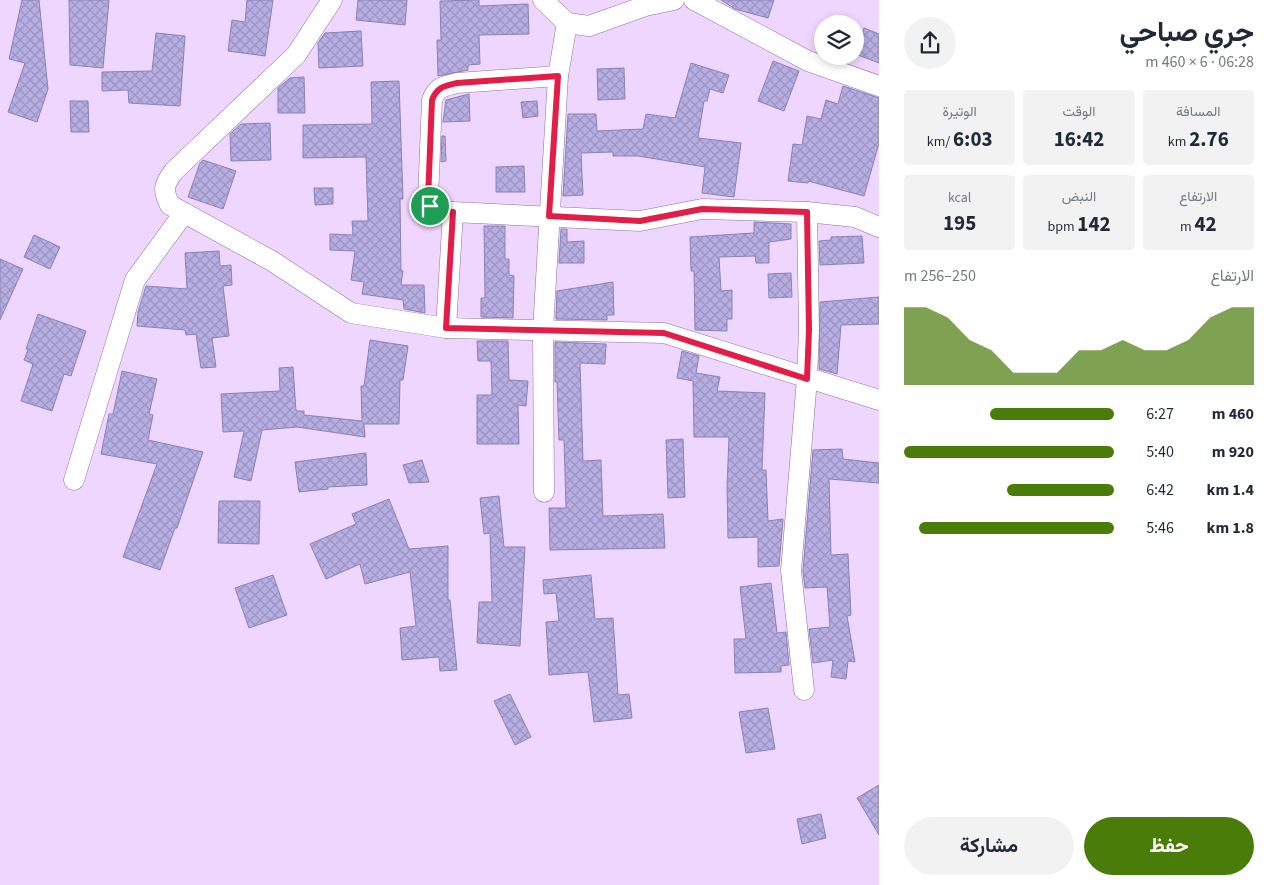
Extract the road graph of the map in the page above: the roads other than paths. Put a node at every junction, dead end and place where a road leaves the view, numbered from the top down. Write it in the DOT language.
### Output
graph roads {
  1 [pos="332,0"];
  2 [pos="543,0"];
  3 [pos="674,0"];
  4 [pos="694,0"];
  5 [pos="568,23"];
  6 [pos="558,76"];
  7 [pos="879,86"];
  8 [pos="453,212"];
  9 [pos="807,212"];
  10 [pos="184,214"];
  11 [pos="549,216"];
  12 [pos="879,227"];
  13 [pos="446,328"];
  14 [pos="543,330"];
  15 [pos="807,379"];
  16 [pos="879,400"];
  17 [pos="74,480"];
  18 [pos="544,492"];
  19 [pos="804,690"];
  1 -- 10 [label="street"];
  2 -- 5 [label="street"];
  3 -- 5 [label="street"];
  4 -- 7 [label="street"];
  5 -- 6 [label="street"];
  6 -- 8 [label="street"];
  6 -- 11 [label="street"];
  8 -- 11 [label="street"];
  8 -- 13 [label="street"];
  9 -- 11 [label="street"];
  9 -- 12 [label="street"];
  9 -- 15 [label="street"];
  10 -- 13 [label="street"];
  10 -- 17 [label="street"];
  11 -- 14 [label="street"];
  13 -- 14 [label="street"];
  14 -- 15 [label="street"];
  14 -- 18 [label="street"];
  15 -- 16 [label="street"];
  15 -- 19 [label="street"];
}
